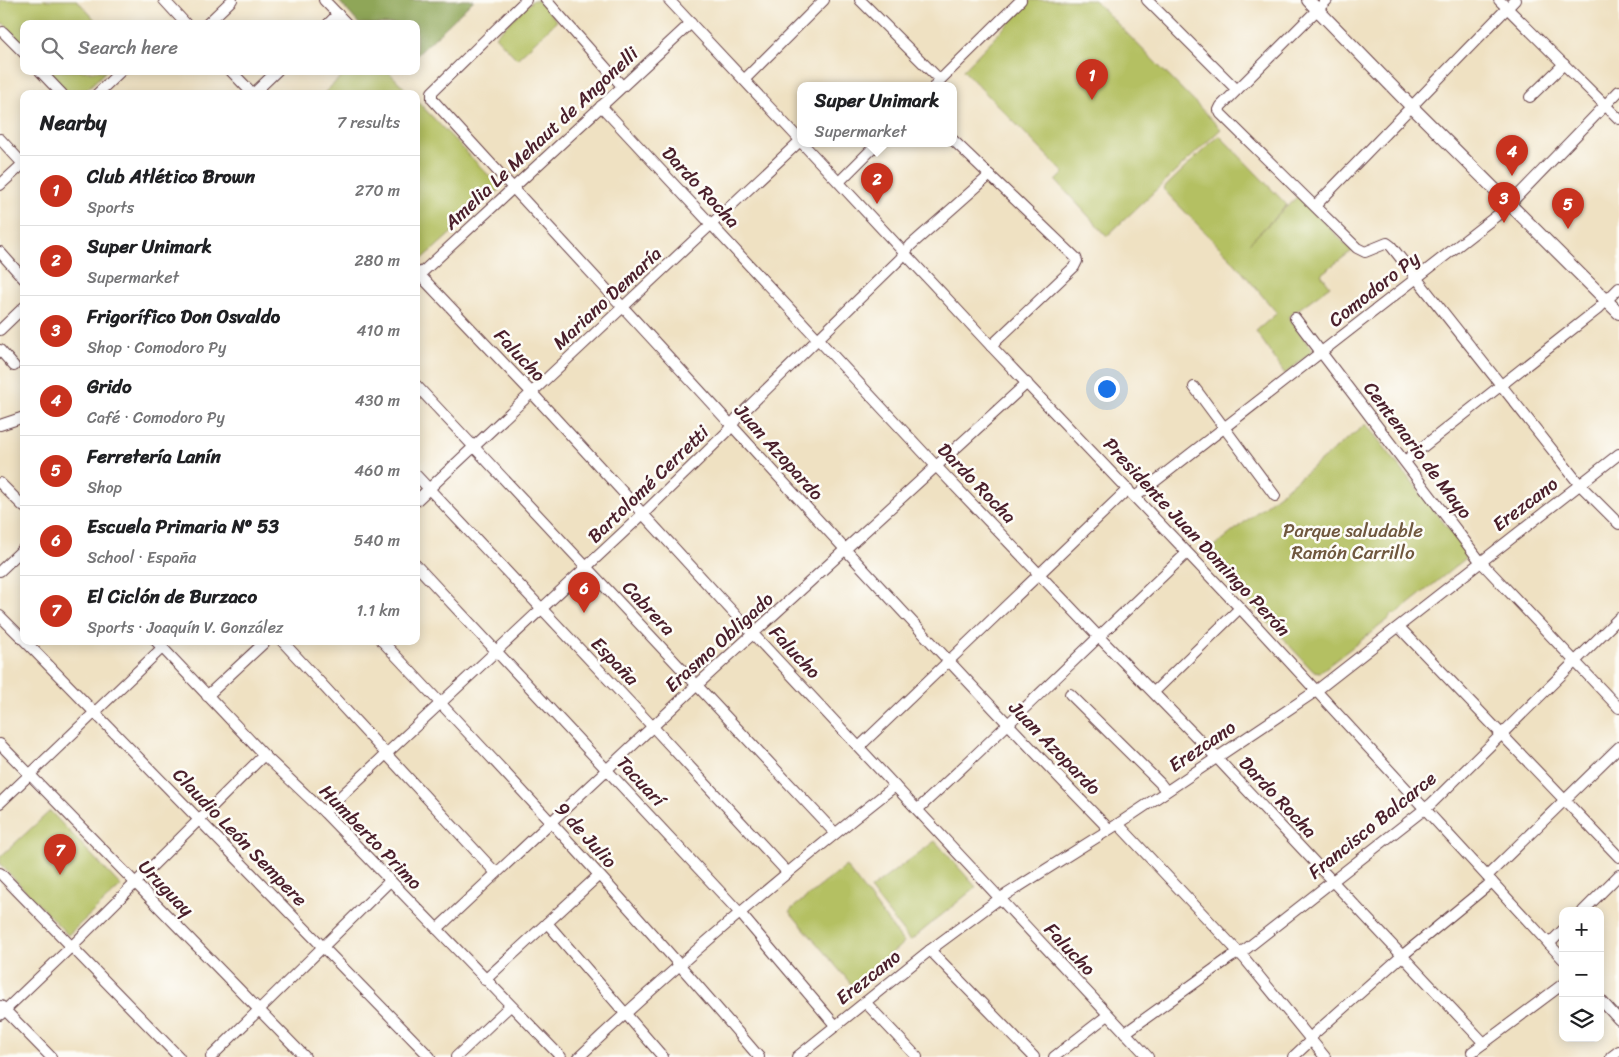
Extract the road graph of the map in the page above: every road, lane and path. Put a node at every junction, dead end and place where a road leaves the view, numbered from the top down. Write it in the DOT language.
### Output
graph roads {
  1 [pos="164,0"];
  2 [pos="232,0"];
  3 [pos="324,0"];
  4 [pos="526,0"];
  5 [pos="546,0"];
  6 [pos="669,0"];
  7 [pos="824,0"];
  8 [pos="860,0"];
  9 [pos="1147,0"];
  10 [pos="1308,0"];
  11 [pos="1327,0"];
  12 [pos="1499,0"];
  13 [pos="1515,0"];
  14 [pos="1017,1"];
  15 [pos="1507,8"];
  16 [pos="1318,10"];
  17 [pos="338,14"];
  18 [pos="179,20"];
  19 [pos="211,20"];
  20 [pos="332,20"];
  21 [pos="343,20"];
  22 [pos="691,23"];
  23 [pos="3,32"];
  24 [pos="20,50"];
  25 [pos="1564,64"];
  26 [pos="44,75"];
  27 [pos="118,75"];
  28 [pos="235,75"];
  29 [pos="273,75"];
  30 [pos="744,80"];
  31 [pos="937,82"];
  32 [pos="622,86"];
  33 [pos="58,90"];
  34 [pos="101,90"];
  35 [pos="249,90"];
  36 [pos="257,90"];
  37 [pos="1237,90"];
  38 [pos="1619,91"];
  39 [pos="1530,97"];
  40 [pos="601,106"];
  41 [pos="1606,106"];
  42 [pos="1412,107"];
  43 [pos="1619,118"];
  44 [pos="797,138"];
  45 [pos="0,139"];
  46 [pos="957,144"];
  47 [pos="797,146"];
  48 [pos="806,147"];
  49 [pos="874,147"];
  50 [pos="20,161"];
  51 [pos="20,167"];
  52 [pos="990,175"];
  53 [pos="839,182"];
  54 [pos="0,185"];
  55 [pos="512,189"];
  56 [pos="1511,204"];
  57 [pos="1315,206"];
  58 [pos="712,224"];
  59 [pos="0,252"];
  60 [pos="905,252"];
  61 [pos="420,273"];
  62 [pos="20,274"];
  63 [pos="420,277"];
  64 [pos="1415,278"];
  65 [pos="1619,288"];
  66 [pos="1607,301"];
  67 [pos="622,307"];
  68 [pos="20,311"];
  69 [pos="1619,313"];
  70 [pos="1295,318"];
  71 [pos="0,330"];
  72 [pos="819,339"];
  73 [pos="991,346"];
  74 [pos="0,350"];
  75 [pos="1322,352"];
  76 [pos="14,366"];
  77 [pos="1027,383"];
  78 [pos="1500,385"];
  79 [pos="1194,387"];
  80 [pos="420,388"];
  81 [pos="532,393"];
  82 [pos="20,418"];
  83 [pos="0,425"];
  84 [pos="732,426"];
  85 [pos="1225,428"];
  86 [pos="474,447"];
  87 [pos="1619,454"];
  88 [pos="1405,461"];
  89 [pos="936,466"];
  90 [pos="420,479"];
  91 [pos="0,483"];
  92 [pos="1580,484"];
  93 [pos="429,489"];
  94 [pos="1132,493"];
  95 [pos="1275,496"];
  96 [pos="420,497"];
  97 [pos="20,503"];
  98 [pos="644,513"];
  99 [pos="1619,524"];
  100 [pos="845,551"];
  101 [pos="20,552"];
  102 [pos="1187,553"];
  103 [pos="1480,561"];
  104 [pos="586,567"];
  105 [pos="420,568"];
  106 [pos="0,571"];
  107 [pos="1039,574"];
  108 [pos="541,608"];
  109 [pos="1240,608"];
  110 [pos="0,616"];
  111 [pos="1619,618"];
  112 [pos="1399,626"];
  113 [pos="754,635"];
  114 [pos="1098,636"];
  115 [pos="20,637"];
  116 [pos="28,645"];
  117 [pos="159,645"];
  118 [pos="262,645"];
  119 [pos="286,645"];
  120 [pos="386,645"];
  121 [pos="495,651"];
  122 [pos="948,660"];
  123 [pos="1574,662"];
  124 [pos="697,685"];
  125 [pos="1316,690"];
  126 [pos="1154,692"];
  127 [pos="1070,694"];
  128 [pos="207,696"];
  129 [pos="440,702"];
  130 [pos="1619,708"];
  131 [pos="95,713"];
  132 [pos="654,726"];
  133 [pos="1008,726"];
  134 [pos="1502,734"];
  135 [pos="0,744"];
  136 [pos="859,747"];
  137 [pos="1619,748"];
  138 [pos="386,754"];
  139 [pos="264,755"];
  140 [pos="1216,757"];
  141 [pos="608,770"];
  142 [pos="31,774"];
  143 [pos="895,786"];
  144 [pos="1166,791"];
  145 [pos="1565,800"];
  146 [pos="0,804"];
  147 [pos="1424,808"];
  148 [pos="918,809"];
  149 [pos="324,812"];
  150 [pos="200,821"];
  151 [pos="551,822"];
  152 [pos="1113,826"];
  153 [pos="835,833"];
  154 [pos="1619,857"];
  155 [pos="787,872"];
  156 [pos="0,873"];
  157 [pos="496,873"];
  158 [pos="1619,875"];
  159 [pos="598,876"];
  160 [pos="1490,879"];
  161 [pos="1332,880"];
  162 [pos="390,881"];
  163 [pos="136,882"];
  164 [pos="999,899"];
  165 [pos="1587,907"];
  166 [pos="740,913"];
  167 [pos="547,923"];
  168 [pos="437,930"];
  169 [pos="1559,934"];
  170 [pos="1549,944"];
  171 [pos="71,947"];
  172 [pos="323,947"];
  173 [pos="930,950"];
  174 [pos="1238,953"];
  175 [pos="1403,955"];
  176 [pos="1559,955"];
  177 [pos="680,964"];
  178 [pos="485,980"];
  179 [pos="1559,987"];
  180 [pos="864,1002"];
  181 [pos="1619,1002"];
  182 [pos="1604,1003"];
  183 [pos="510,1006"];
  184 [pos="2,1010"];
  185 [pos="259,1010"];
  186 [pos="1610,1010"];
  187 [pos="625,1013"];
  188 [pos="1108,1015"];
  189 [pos="1619,1020"];
  190 [pos="835,1025"];
  191 [pos="1125,1033"];
  192 [pos="1311,1040"];
  193 [pos="1484,1043"];
  194 [pos="1619,1051"];
  195 [pos="1472,1052"];
  196 [pos="51,1057"];
  197 [pos="180,1057"];
  198 [pos="211,1057"];
  199 [pos="305,1057"];
  200 [pos="430,1057"];
  201 [pos="456,1057"];
  202 [pos="561,1057"];
  203 [pos="580,1057"];
  204 [pos="663,1057"];
  205 [pos="759,1057"];
  206 [pos="798,1057"];
  207 [pos="917,1057"];
  208 [pos="1034,1057"];
  209 [pos="1054,1057"];
  210 [pos="1148,1057"];
  211 [pos="1292,1057"];
  212 [pos="1325,1057"];
  213 [pos="1611,1057"];
  1 -- 18 [label="street"];
  2 -- 19 [label="street"];
  3 -- 17 [label="street"];
  4 -- 55 [label="street, Juan Azopardo"];
  5 -- 32 [label="street"];
  6 -- 22 [label="street, Presidente Juan Domingo Perón"];
  7 -- 30 [label="street"];
  8 -- 31 [label="street"];
  9 -- 37 [label="street"];
  10 -- 16 [label="main road"];
  11 -- 16 [label="street"];
  12 -- 15 [label="street"];
  13 -- 15 [label="street"];
  14 -- 31 [label="street"];
  15 -- 25 [label="street"];
  15 -- 42 [label="street"];
  16 -- 37 [label="street"];
  16 -- 42 [label="main road"];
  17 -- 20 [label="street"];
  17 -- 21 [label="street"];
  22 -- 30 [label="street, Presidente Juan Domingo Perón"];
  22 -- 32 [label="street, Amelia Le Mehaut de Angonelli"];
  23 -- 24 [label="street"];
  25 -- 39 [label="street"];
  25 -- 41 [label="street"];
  26 -- 33 [label="street"];
  27 -- 34 [label="street"];
  28 -- 35 [label="street"];
  29 -- 36 [label="street"];
  30 -- 44 [label="street, Presidente Juan Domingo Perón"];
  32 -- 40 [label="street, Amelia Le Mehaut de Angonelli"];
  37 -- 57 [label="street"];
  38 -- 41 [label="street, Comodoro Py"];
  40 -- 55 [label="street, Amelia Le Mehaut de Angonelli"];
  40 -- 58 [label="street, Dardo Rocha"];
  41 -- 43 [label="street"];
  41 -- 56 [label="street, Comodoro Py"];
  42 -- 56 [label="main road"];
  42 -- 57 [label="street"];
  45 -- 50 [label="street"];
  46 -- 52 [label="street"];
  47 -- 58 [label="street, Mariano Demaría"];
  48 -- 53 [label="street, Presidente Juan Domingo Perón"];
  49 -- 53 [label="street"];
  51 -- 54 [label="street"];
  52 -- 60 [label="street, Bartolomé Cerretti"];
  52 -- 73 [label="street"];
  53 -- 60 [label="street, Presidente Juan Domingo Perón"];
  55 -- 61 [label="street, Amelia Le Mehaut de Angonelli"];
  55 -- 67 [label="street, Juan Azopardo"];
  56 -- 64 [label="street, Comodoro Py"];
  56 -- 66 [label="main road"];
  57 -- 64 [label="street"];
  58 -- 67 [label="street, Mariano Demaría"];
  58 -- 72 [label="street, Dardo Rocha"];
  59 -- 62 [label="street"];
  60 -- 72 [label="street, Bartolomé Cerretti"];
  60 -- 73 [label="street, Presidente Juan Domingo Perón"];
  63 -- 81 [label="street, Falucho"];
  64 -- 75 [label="street, Comodoro Py"];
  64 -- 78 [label="street"];
  65 -- 66 [label="street"];
  66 -- 69 [label="main road"];
  66 -- 78 [label="street"];
  67 -- 81 [label="street, Mariano Demaría"];
  67 -- 84 [label="street, Juan Azopardo"];
  68 -- 71 [label="street"];
  70 -- 75 [label="street, Centenario de Mayo"];
  72 -- 84 [label="street, Bartolomé Cerretti"];
  72 -- 89 [label="street, Dardo Rocha"];
  73 -- 77 [label="street, Presidente Juan Domingo Perón"];
  74 -- 76 [label="street"];
  75 -- 85 [label="street, Comodoro Py"];
  75 -- 88 [label="street, Centenario de Mayo"];
  77 -- 89 [label="street, Erasmo Obligado"];
  77 -- 94 [label="street, Presidente Juan Domingo Perón"];
  78 -- 88 [label="street"];
  78 -- 92 [label="street"];
  79 -- 85 [label="street"];
  80 -- 86 [label="street, Cabrera"];
  81 -- 86 [label="street, Mariano Demaría"];
  81 -- 98 [label="street, Falucho"];
  82 -- 83 [label="street"];
  84 -- 98 [label="street, Bartolomé Cerretti"];
  84 -- 100 [label="street, Juan Azopardo"];
  85 -- 94 [label="street, Comodoro Py"];
  85 -- 95 [label="street"];
  86 -- 93 [label="street, Mariano Demaría"];
  86 -- 104 [label="street, Cabrera"];
  87 -- 92 [label="street, Erezcano"];
  88 -- 103 [label="street, Centenario de Mayo"];
  89 -- 100 [label="street, Erasmo Obligado"];
  89 -- 107 [label="street, Dardo Rocha"];
  90 -- 93 [label="street, España"];
  91 -- 97 [label="street"];
  92 -- 99 [label="street"];
  92 -- 103 [label="street, Erezcano"];
  93 -- 96 [label="street, Mariano Demaría"];
  93 -- 108 [label="street, España"];
  94 -- 102 [label="street, Presidente Juan Domingo Perón"];
  94 -- 107 [label="street, Comodoro Py"];
  98 -- 104 [label="street, Bartolomé Cerretti"];
  98 -- 113 [label="street, Falucho"];
  100 -- 113 [label="street, Erasmo Obligado"];
  100 -- 122 [label="street, Juan Azopardo"];
  101 -- 106 [label="street"];
  102 -- 109 [label="street, Presidente Juan Domingo Perón"];
  102 -- 114 [label="street"];
  103 -- 112 [label="street, Erezcano"];
  103 -- 123 [label="street, Centenario de Mayo"];
  104 -- 108 [label="street, Bartolomé Cerretti"];
  104 -- 124 [label="street, Cabrera"];
  105 -- 121 [label="street, Tacuarí"];
  107 -- 114 [label="street, Dardo Rocha"];
  107 -- 122 [label="street, Comodoro Py"];
  108 -- 121 [label="street, Bartolomé Cerretti"];
  108 -- 132 [label="street, España"];
  109 -- 125 [label="street, Presidente Juan Domingo Perón"];
  109 -- 126 [label="street"];
  110 -- 115 [label="street, Claudio León Sempere"];
  111 -- 123 [label="street, Francisco Balcarce"];
  112 -- 125 [label="street, Erezcano"];
  112 -- 134 [label="street"];
  113 -- 124 [label="street, Erasmo Obligado"];
  113 -- 136 [label="street, Falucho"];
  114 -- 126 [label="street, Dardo Rocha"];
  114 -- 133 [label="street"];
  116 -- 131 [label="street, Claudio León Sempere"];
  117 -- 128 [label="street, Humberto Primo"];
  117 -- 131 [label="street"];
  118 -- 128 [label="street"];
  119 -- 138 [label="street"];
  120 -- 129 [label="street, 9 de Julio"];
  121 -- 129 [label="street, Bartolomé Cerretti"];
  121 -- 141 [label="street, Tacuarí"];
  122 -- 133 [label="street, Juan Azopardo"];
  122 -- 136 [label="street, Comodoro Py"];
  123 -- 130 [label="street, Centenario de Mayo"];
  123 -- 134 [label="street, Francisco Balcarce"];
  124 -- 132 [label="street, Erasmo Obligado"];
  124 -- 153 [label="street, Cabrera"];
  125 -- 140 [label="street, Erezcano"];
  125 -- 147 [label="street, Presidente Juan Domingo Perón"];
  126 -- 140 [label="street, Dardo Rocha"];
  127 -- 144 [label="street"];
  128 -- 139 [label="street, Humberto Primo"];
  129 -- 138 [label="street, Bartolomé Cerretti"];
  129 -- 151 [label="street, 9 de Julio"];
  131 -- 142 [label="street"];
  131 -- 150 [label="street, Claudio León Sempere"];
  132 -- 141 [label="street, Erasmo Obligado"];
  132 -- 155 [label="street, España"];
  133 -- 148 [label="street"];
  133 -- 152 [label="street, Juan Azopardo"];
  134 -- 145 [label="street"];
  134 -- 147 [label="street, Francisco Balcarce"];
  135 -- 142 [label="street, Uruguay"];
  136 -- 143 [label="street, Falucho"];
  137 -- 145 [label="street"];
  138 -- 149 [label="street, Bartolomé Cerretti"];
  138 -- 157 [label="street"];
  139 -- 149 [label="street, Humberto Primo"];
  139 -- 150 [label="street"];
  140 -- 144 [label="street, Erezcano"];
  140 -- 161 [label="street, Dardo Rocha"];
  141 -- 151 [label="street, Erasmo Obligado"];
  141 -- 166 [label="street, Tacuarí"];
  142 -- 146 [label="street"];
  142 -- 163 [label="street, Uruguay"];
  143 -- 148 [label="street, Falucho"];
  143 -- 153 [label="street"];
  144 -- 152 [label="street, Erezcano"];
  145 -- 154 [label="street"];
  145 -- 160 [label="street"];
  147 -- 160 [label="street, Presidente Juan Domingo Perón"];
  147 -- 161 [label="street, Francisco Balcarce"];
  148 -- 164 [label="street, Falucho"];
  149 -- 162 [label="street, Humberto Primo"];
  150 -- 163 [label="street"];
  150 -- 172 [label="street, Claudio León Sempere"];
  151 -- 157 [label="street, Erasmo Obligado"];
  151 -- 159 [label="street, 9 de Julio"];
  152 -- 164 [label="street, Erezcano"];
  152 -- 174 [label="street, Juan Azopardo"];
  153 -- 155 [label="street"];
  155 -- 166 [label="street"];
  156 -- 171 [label="street"];
  157 -- 168 [label="street, Erasmo Obligado"];
  158 -- 165 [label="street"];
  159 -- 167 [label="street"];
  159 -- 177 [label="street, 9 de Julio"];
  160 -- 170 [label="street, Presidente Juan Domingo Perón"];
  160 -- 175 [label="street"];
  161 -- 174 [label="street, Francisco Balcarce"];
  161 -- 175 [label="street, Dardo Rocha"];
  162 -- 168 [label="street, Humberto Primo"];
  162 -- 172 [label="street"];
  163 -- 171 [label="street"];
  163 -- 185 [label="street, Uruguay"];
  164 -- 173 [label="street, Erezcano"];
  164 -- 188 [label="street, Falucho"];
  166 -- 177 [label="street"];
  166 -- 190 [label="street, Tacuarí"];
  167 -- 178 [label="street"];
  167 -- 187 [label="street"];
  168 -- 178 [label="street, Humberto Primo"];
  169 -- 170 [label="street"];
  170 -- 176 [label="street, Presidente Juan Domingo Perón"];
  171 -- 184 [label="street"];
  171 -- 197 [label="street"];
  172 -- 185 [label="street"];
  172 -- 200 [label="street, Claudio León Sempere"];
  173 -- 180 [label="street, Erezcano"];
  173 -- 208 [label="street"];
  174 -- 191 [label="street, Francisco Balcarce"];
  174 -- 192 [label="street, Juan Azopardo"];
  175 -- 192 [label="street"];
  175 -- 193 [label="street, Dardo Rocha"];
  177 -- 187 [label="street"];
  177 -- 205 [label="street, 9 de Julio"];
  178 -- 183 [label="street, Humberto Primo"];
  179 -- 193 [label="street"];
  180 -- 190 [label="street, Erezcano"];
  180 -- 207 [label="street"];
  181 -- 186 [label="street"];
  182 -- 186 [label="street"];
  183 -- 201 [label="street"];
  183 -- 202 [label="street, Humberto Primo"];
  184 -- 196 [label="street"];
  185 -- 198 [label="street"];
  185 -- 199 [label="street, Uruguay"];
  186 -- 189 [label="street"];
  187 -- 203 [label="street"];
  187 -- 204 [label="street"];
  188 -- 191 [label="street, Falucho"];
  188 -- 209 [label="street"];
  190 -- 206 [label="street, Erezcano"];
  191 -- 210 [label="street, Falucho"];
  192 -- 211 [label="street"];
  192 -- 212 [label="street, Juan Azopardo"];
  193 -- 195 [label="street"];
  194 -- 213 [label="street"];
}
